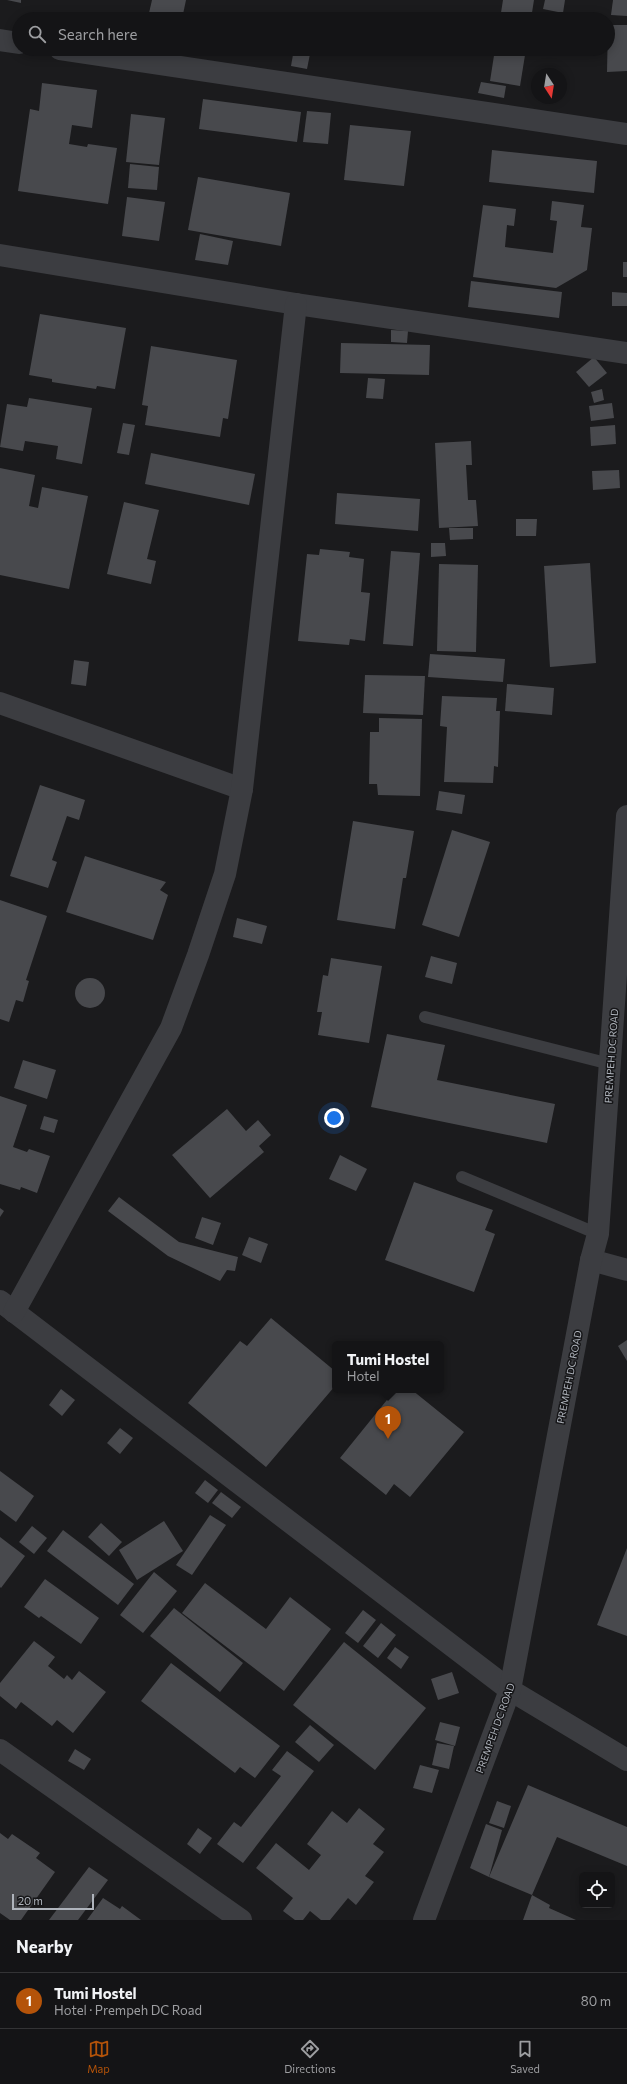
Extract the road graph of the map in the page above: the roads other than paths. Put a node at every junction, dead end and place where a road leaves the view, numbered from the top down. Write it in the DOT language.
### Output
graph roads {
  1 [pos="0,40"];
  2 [pos="12,42"];
  3 [pos="107,56"];
  4 [pos="627,134"];
  5 [pos="0,255"];
  6 [pos="296,304"];
  7 [pos="627,353"];
  8 [pos="0,703"];
  9 [pos="242,789"];
  10 [pos="627,816"];
  11 [pos="625,871"];
  12 [pos="425,1017"];
  13 [pos="610,1064"];
  14 [pos="462,1177"];
  15 [pos="598,1234"];
  16 [pos="591,1260"];
  17 [pos="627,1270"];
  18 [pos="7,1307"];
  19 [pos="510,1690"];
  20 [pos="0,1750"];
  21 [pos="627,1760"];
  22 [pos="241,1920"];
  23 [pos="424,1920"];
  1 -- 2 [label="street"];
  3 -- 4 [label="street"];
  5 -- 6 [label="street"];
  6 -- 7 [label="street"];
  6 -- 9 [label="street"];
  8 -- 9 [label="street"];
  9 -- 18 [label="street"];
  10 -- 11 [label="street, PREMPEH DC ROAD"];
  11 -- 13 [label="street, PREMPEH DC ROAD"];
  12 -- 13 [label="lane"];
  13 -- 15 [label="street, PREMPEH DC ROAD"];
  14 -- 15 [label="lane"];
  15 -- 16 [label="street, PREMPEH DC ROAD"];
  16 -- 17 [label="street"];
  16 -- 19 [label="street, PREMPEH DC ROAD"];
  18 -- 19 [label="street"];
  19 -- 21 [label="street"];
  19 -- 23 [label="street, PREMPEH DC ROAD"];
  20 -- 22 [label="street"];
}
